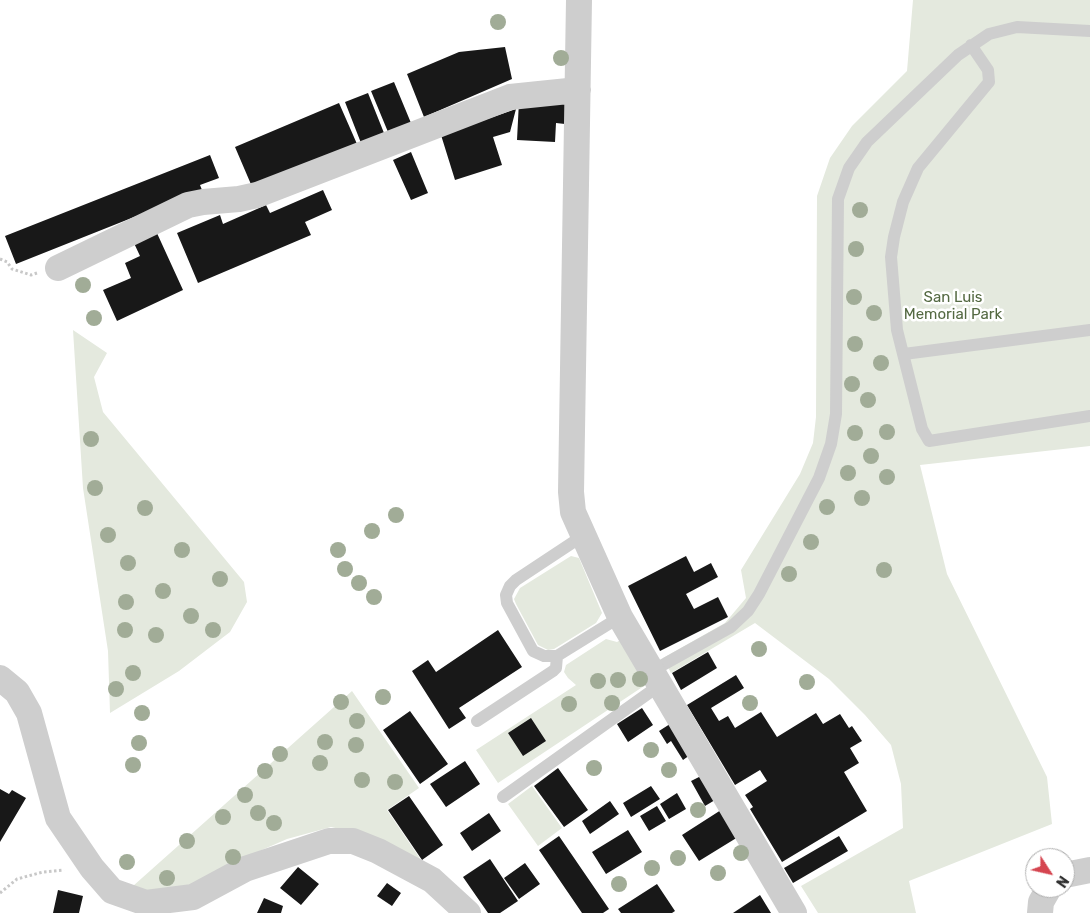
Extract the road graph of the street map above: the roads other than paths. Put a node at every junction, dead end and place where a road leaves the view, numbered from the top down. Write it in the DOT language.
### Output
graph roads {
  1 [pos="579,0"];
  2 [pos="1090,31"];
  3 [pos="971,45"];
  4 [pos="578,90"];
  5 [pos="58,268"];
  6 [pos="1090,330"];
  7 [pos="904,354"];
  8 [pos="1090,416"];
  9 [pos="584,536"];
  10 [pos="620,617"];
  11 [pos="558,656"];
  12 [pos="0,678"];
  13 [pos="656,678"];
  14 [pos="477,721"];
  15 [pos="503,797"];
  16 [pos="1090,870"];
  17 [pos="1075,873"];
  18 [pos="1043,898"];
  19 [pos="468,913"];
  20 [pos="794,913"];
  21 [pos="1040,913"];
  1 -- 4 [label="street"];
  2 -- 3 [label="lane"];
  3 -- 7 [label="lane"];
  3 -- 13 [label="lane"];
  4 -- 5 [label="street"];
  4 -- 9 [label="street"];
  6 -- 7 [label="lane"];
  7 -- 8 [label="lane"];
  9 -- 10 [label="street"];
  9 -- 11 [label="lane"];
  10 -- 11 [label="lane"];
  10 -- 13 [label="street"];
  11 -- 14 [label="lane"];
  12 -- 19 [label="street"];
  13 -- 15 [label="lane"];
  13 -- 20 [label="street"];
  16 -- 17 [label="street"];
  18 -- 21 [label="street"];
}
